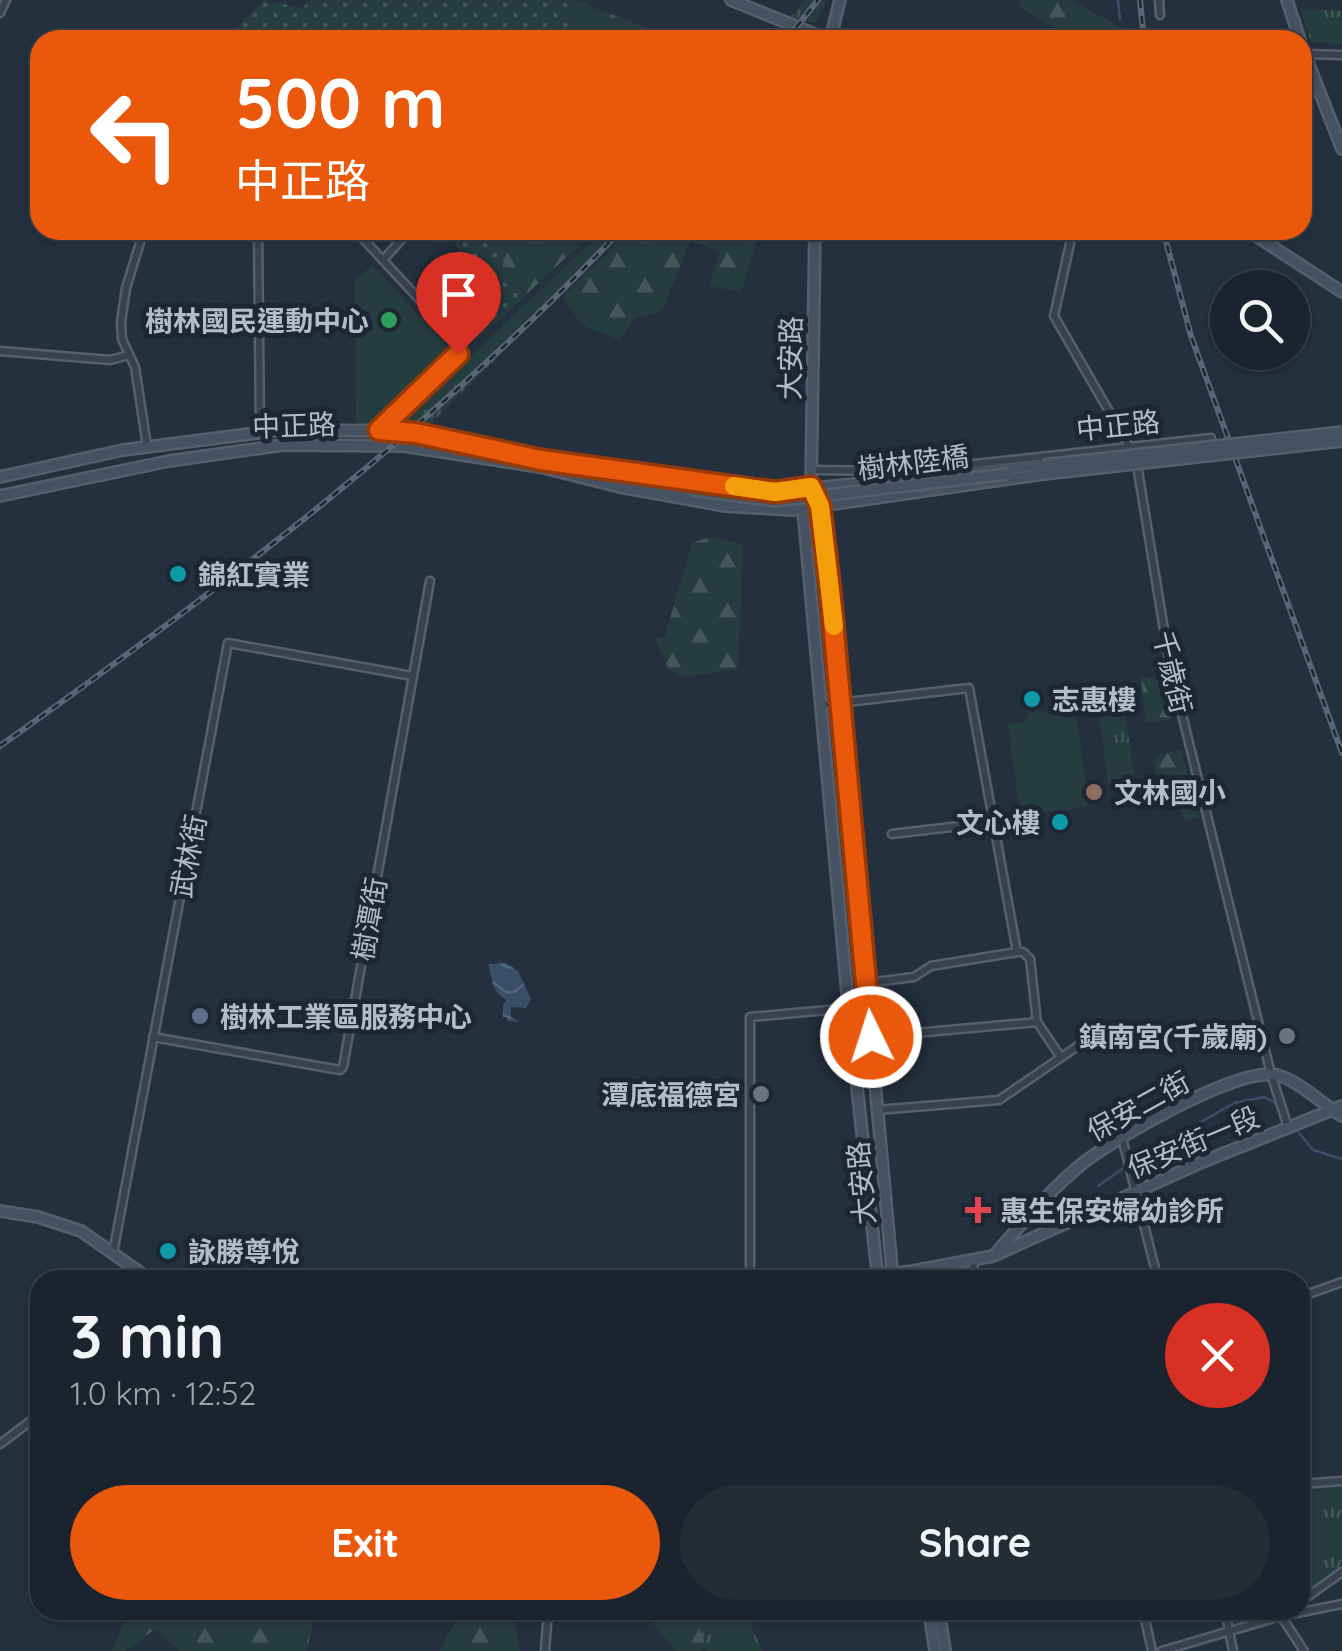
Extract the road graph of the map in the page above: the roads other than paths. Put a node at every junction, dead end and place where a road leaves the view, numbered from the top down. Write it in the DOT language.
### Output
graph roads {
  1 [pos="6,0"];
  2 [pos="731,0"];
  3 [pos="840,0"];
  4 [pos="1159,0"];
  5 [pos="1287,0"];
  6 [pos="0,12"];
  7 [pos="1160,16"];
  8 [pos="804,30"];
  9 [pos="832,30"];
  10 [pos="1297,30"];
  11 [pos="1312,49"];
  12 [pos="1342,54"];
  13 [pos="1312,71"];
  14 [pos="1342,149"];
  15 [pos="141,240"];
  16 [pos="258,240"];
  17 [pos="364,240"];
  18 [pos="401,240"];
  19 [pos="815,240"];
  20 [pos="1071,240"];
  21 [pos="1262,240"];
  22 [pos="383,260"];
  23 [pos="1342,292"];
  24 [pos="0,351"];
  25 [pos="128,355"];
  26 [pos="364,429"];
  27 [pos="379,430"];
  28 [pos="260,432"];
  29 [pos="1342,432"];
  30 [pos="1212,438"];
  31 [pos="1342,442"];
  32 [pos="147,446"];
  33 [pos="362,446"];
  34 [pos="1129,446"];
  35 [pos="541,464"];
  36 [pos="810,470"];
  37 [pos="1044,470"];
  38 [pos="910,471"];
  39 [pos="2,476"];
  40 [pos="859,482"];
  41 [pos="811,487"];
  42 [pos="3,495"];
  43 [pos="887,498"];
  44 [pos="820,506"];
  45 [pos="802,508"];
  46 [pos="430,581"];
  47 [pos="412,676"];
  48 [pos="841,702"];
  49 [pos="821,704"];
  50 [pos="993,822"];
  51 [pos="892,834"];
  52 [pos="1017,952"];
  53 [pos="867,983"];
  54 [pos="848,1004"];
  55 [pos="1037,1022"];
  56 [pos="154,1037"];
  57 [pos="871,1037"];
  58 [pos="1088,1038"];
  59 [pos="1060,1056"];
  60 [pos="1271,1074"];
  61 [pos="1337,1108"];
  62 [pos="878,1110"];
  63 [pos="1342,1116"];
  64 [pos="1292,1125"];
  65 [pos="1122,1138"];
  66 [pos="1138,1190"];
  67 [pos="0,1211"];
  68 [pos="113,1253"];
  69 [pos="993,1256"];
  70 [pos="975,1261"];
  71 [pos="138,1270"];
  72 [pos="750,1270"];
  73 [pos="877,1270"];
  74 [pos="892,1270"];
  75 [pos="929,1270"];
  76 [pos="972,1270"];
  77 [pos="1156,1270"];
  78 [pos="1342,1282"];
  79 [pos="1310,1293"];
  80 [pos="30,1422"];
  81 [pos="0,1444"];
  82 [pos="1342,1481"];
  83 [pos="1310,1483"];
  84 [pos="1342,1572"];
  85 [pos="1310,1595"];
  86 [pos="1342,1604"];
  87 [pos="1310,1610"];
  88 [pos="547,1620"];
  89 [pos="930,1620"];
  90 [pos="940,1620"];
  91 [pos="1145,1620"];
  92 [pos="1227,1620"];
  93 [pos="1267,1620"];
  94 [pos="1284,1620"];
  95 [pos="1229,1631"];
  96 [pos="545,1651"];
  97 [pos="935,1651"];
  98 [pos="945,1651"];
  99 [pos="1152,1651"];
  100 [pos="1162,1651"];
  101 [pos="1233,1651"];
  102 [pos="1304,1651"];
  1 -- 6 [label="street"];
  2 -- 8 [label="main road"];
  3 -- 9 [label="main road"];
  4 -- 7 [label="street"];
  5 -- 10 [label="main road"];
  11 -- 12 [label="street"];
  13 -- 14 [label="main road"];
  15 -- 25 [label="street"];
  16 -- 28 [label="street"];
  17 -- 22 [label="street"];
  18 -- 22 [label="street"];
  19 -- 36 [label="main road, 大安路"];
  20 -- 34 [label="street, 千歲街"];
  21 -- 23 [label="main road"];
  22 -- 27 [label="street"];
  24 -- 25 [label="street"];
  25 -- 32 [label="street"];
  26 -- 27 [label="main road, 中正路"];
  26 -- 28 [label="main road, 中正路"];
  26 -- 33 [label="main road"];
  27 -- 35 [label="main road, 中正路"];
  28 -- 32 [label="main road, 中正路"];
  29 -- 37 [label="main road, 樹林陸橋, bridge"];
  30 -- 34 [label="street, 中正路"];
  31 -- 37 [label="main road, 樹林陸橋, bridge"];
  32 -- 39 [label="main road, 中正路"];
  33 -- 35 [label="main road, 中正路"];
  33 -- 42 [label="main road, 中正路"];
  34 -- 38 [label="street, 中正路"];
  34 -- 60 [label="street, 千歲街"];
  35 -- 37 [label="main road, 樹林陸橋, bridge"];
  35 -- 41 [label="main road, 中正路"];
  35 -- 45 [label="main road, 中正路"];
  36 -- 38 [label="street"];
  36 -- 41 [label="main road, 大安路"];
  37 -- 40 [label="main road, 樹林陸橋"];
  37 -- 43 [label="main road, 樹林陸橋"];
  38 -- 40 [label="street"];
  39 -- 42 [label="main road"];
  40 -- 41 [label="main road, 中正路"];
  41 -- 44 [label="main road, 大安路"];
  41 -- 45 [label="main road, 大安路"];
  43 -- 44 [label="main road, 中正路"];
  44 -- 45 [label="main road, 中正路"];
  44 -- 48 [label="main road, 大安路"];
  45 -- 49 [label="main road, 大安路"];
  46 -- 47 [label="street, 樹潭街"];
  47 -- 56 [label="street, 武林街"];
  47 -- 56 [label="street, 樹潭街"];
  48 -- 49 [label="street"];
  48 -- 50 [label="street"];
  48 -- 53 [label="main road, 大安路"];
  49 -- 54 [label="main road, 大安路"];
  50 -- 51 [label="street"];
  50 -- 52 [label="street"];
  52 -- 53 [label="street"];
  52 -- 55 [label="street"];
  53 -- 54 [label="street"];
  53 -- 57 [label="main road, 大安路"];
  54 -- 72 [label="street"];
  54 -- 73 [label="main road, 大安路"];
  55 -- 57 [label="street"];
  55 -- 59 [label="street"];
  56 -- 68 [label="street, 武林街"];
  57 -- 62 [label="main road, 大安路"];
  58 -- 59 [label="street"];
  59 -- 62 [label="street"];
  60 -- 61 [label="main road"];
  60 -- 64 [label="street, 千歲街"];
  60 -- 65 [label="main road, 保安二街"];
  61 -- 63 [label="main road"];
  61 -- 64 [label="main road, 保安街一段"];
  62 -- 74 [label="main road, 大安路"];
  64 -- 66 [label="main road, 保安街一段"];
  65 -- 66 [label="street"];
  65 -- 69 [label="main road, 保安二街"];
  66 -- 69 [label="main road, 保安街一段"];
  66 -- 77 [label="street"];
  67 -- 68 [label="main road"];
  68 -- 71 [label="main road"];
  69 -- 70 [label="main road, 保安街一段"];
  70 -- 75 [label="main road, 保安街一段"];
  70 -- 76 [label="street"];
  78 -- 79 [label="street"];
  80 -- 81 [label="street"];
  82 -- 83 [label="street"];
  84 -- 85 [label="street"];
  86 -- 87 [label="street"];
  88 -- 96 [label="street"];
  89 -- 97 [label="main road"];
  90 -- 98 [label="main road"];
  91 -- 99 [label="street"];
  92 -- 95 [label="street"];
  93 -- 95 [label="street"];
  94 -- 102 [label="street"];
  95 -- 100 [label="street"];
  95 -- 101 [label="street"];
}
